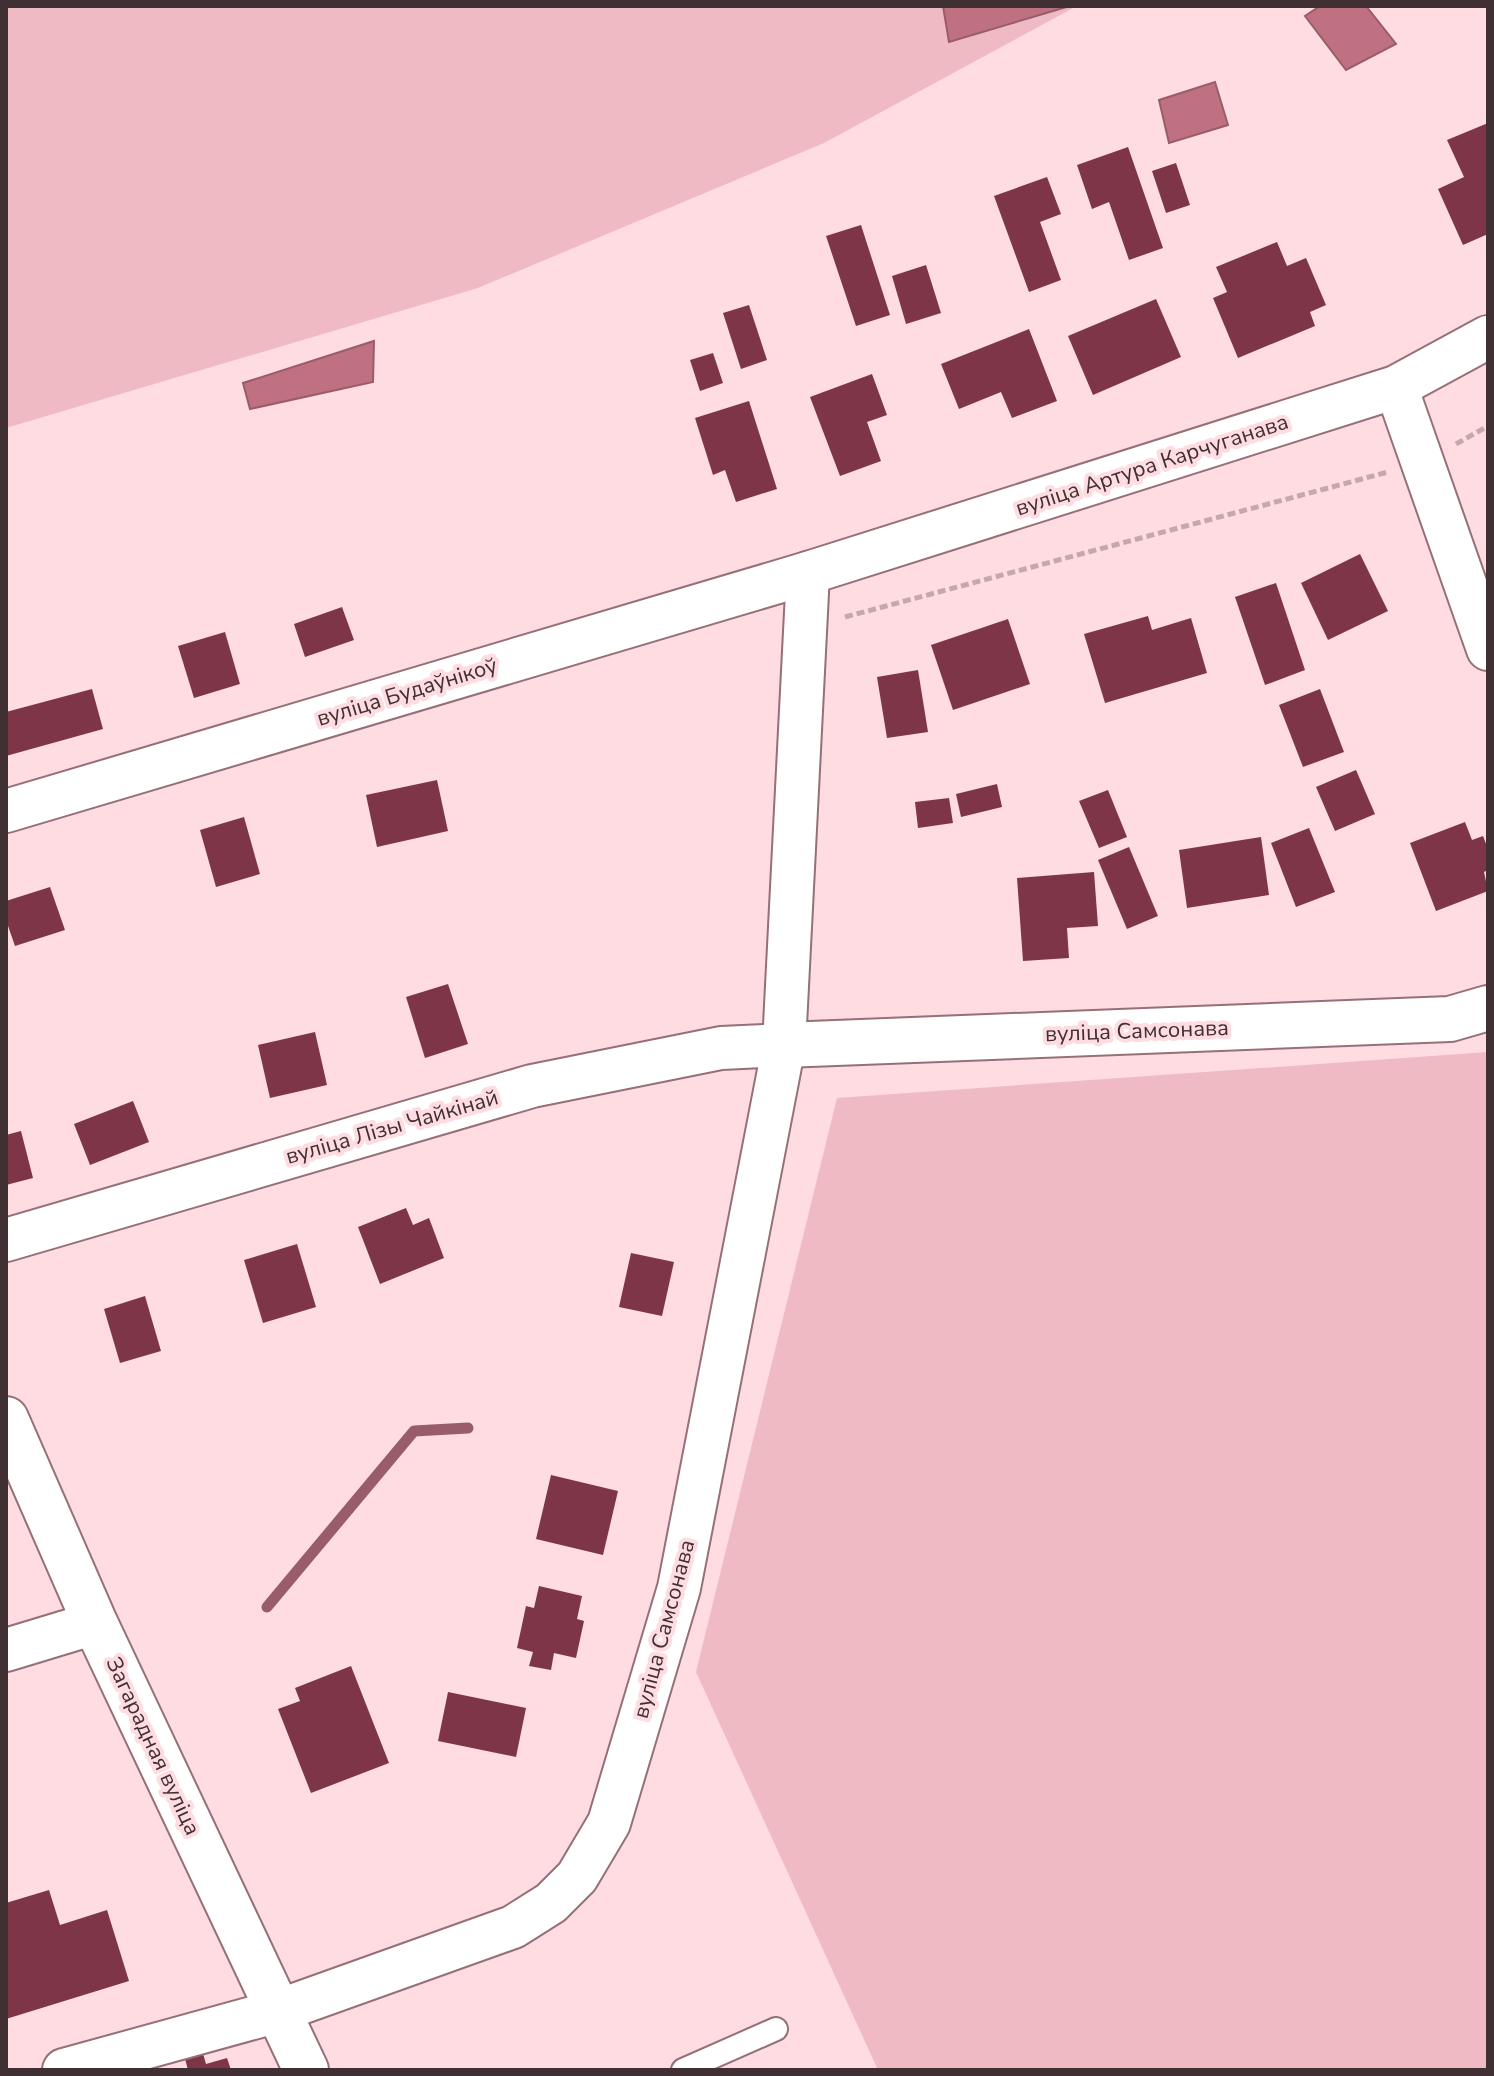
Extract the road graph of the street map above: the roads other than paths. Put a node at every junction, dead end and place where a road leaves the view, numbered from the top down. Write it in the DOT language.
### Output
graph roads {
  1 [pos="1488,337"];
  2 [pos="1396,387"];
  3 [pos="808,573"];
  4 [pos="1488,649"];
  5 [pos="6,811"];
  6 [pos="1488,1008"];
  7 [pos="784,1045"];
  8 [pos="6,1240"];
  9 [pos="6,1419"];
  10 [pos="95,1623"];
  11 [pos="6,1650"];
  12 [pos="278,2011"];
  13 [pos="776,2029"];
  14 [pos="64,2070"];
  15 [pos="306,2070"];
  16 [pos="683,2070"];
  1 -- 2 [label="street, вуліца Артура Карчуганава"];
  2 -- 3 [label="street, вуліца Артура Карчуганава"];
  2 -- 4 [label="street"];
  3 -- 5 [label="street, вуліца Будаўнікоў"];
  3 -- 7 [label="street, вуліца Самсонава"];
  6 -- 7 [label="street, вуліца Самсонава"];
  7 -- 8 [label="street, вуліца Лізы Чайкінай"];
  7 -- 12 [label="street, вуліца Самсонава"];
  9 -- 10 [label="street, Загарадная вуліца"];
  10 -- 11 [label="street"];
  10 -- 12 [label="street, Загарадная вуліца"];
  12 -- 14 [label="street, вуліца Самсонава"];
  12 -- 15 [label="street, Загарадная вуліца"];
  13 -- 16 [label="lane"];
}
